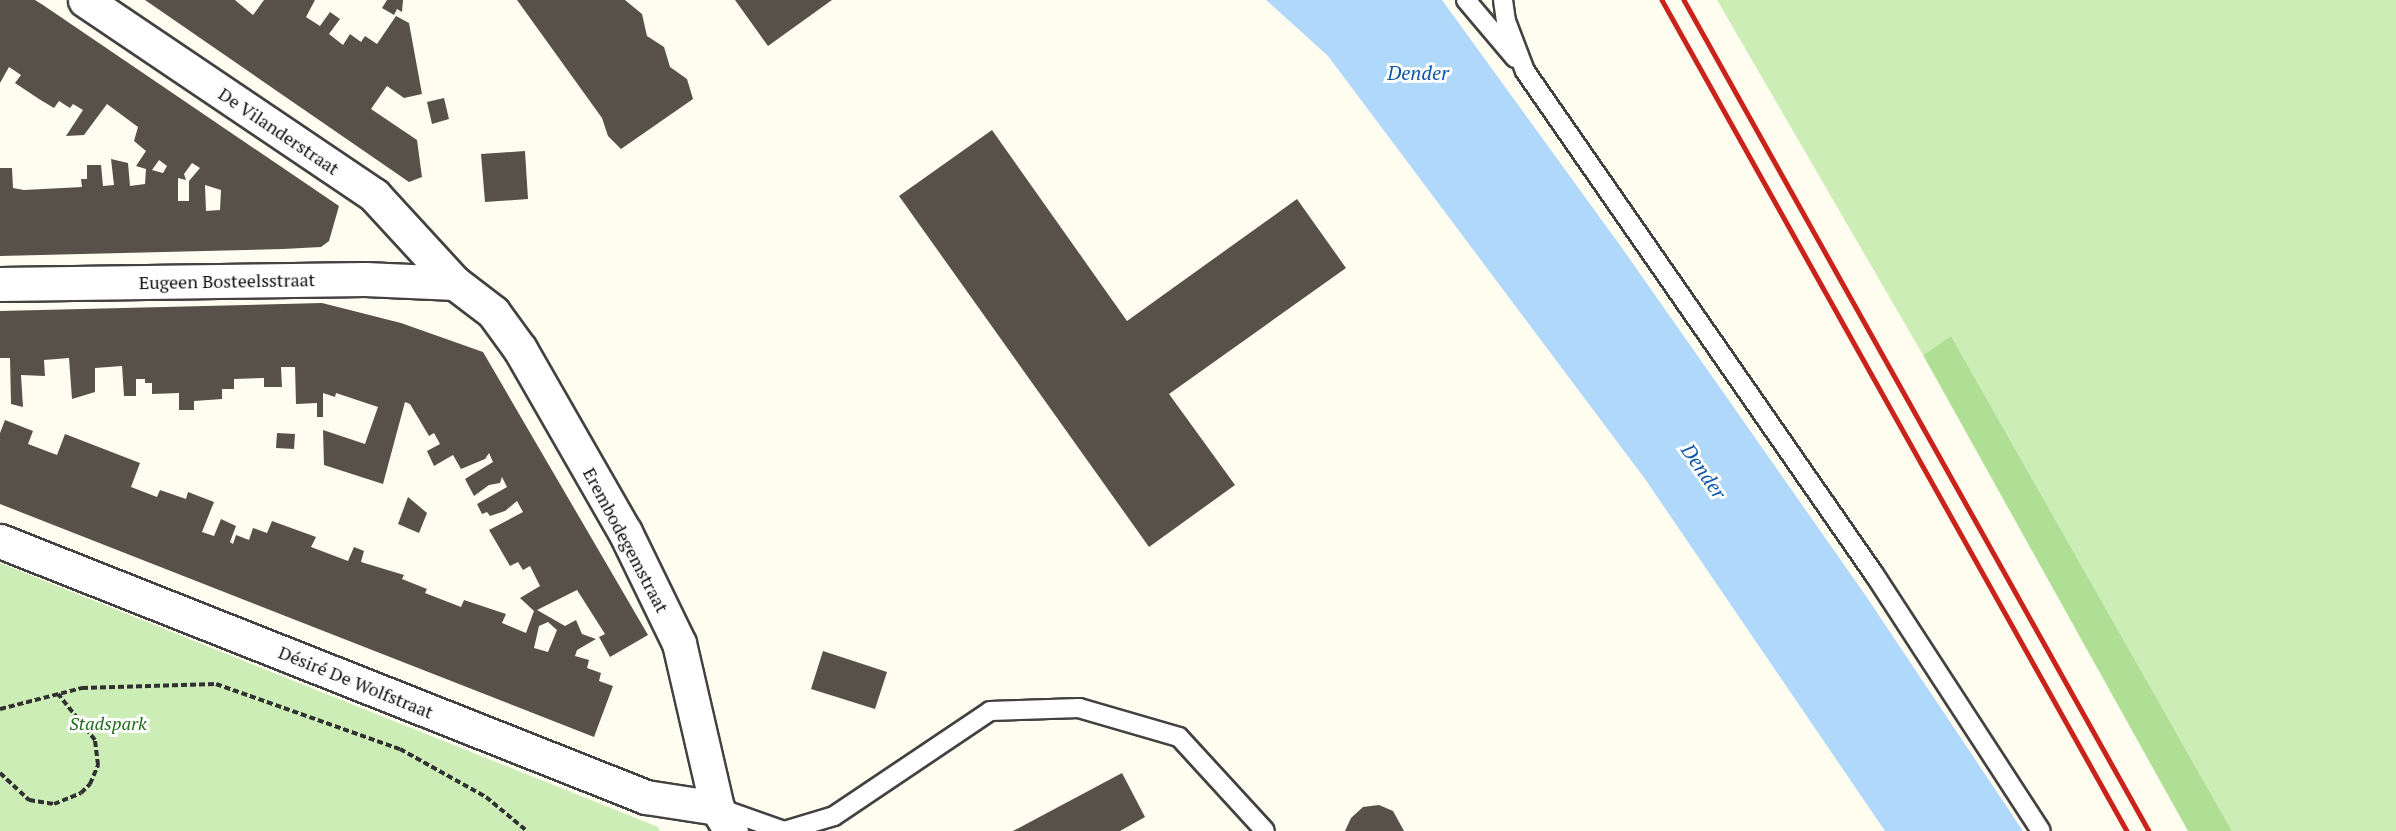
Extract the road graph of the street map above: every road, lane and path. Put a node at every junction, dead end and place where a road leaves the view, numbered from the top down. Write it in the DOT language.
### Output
graph roads {
  1 [pos="85,0"];
  2 [pos="1466,0"];
  3 [pos="1503,0"];
  4 [pos="1525,71"];
  5 [pos="455,283"];
  6 [pos="0,284"];
  7 [pos="0,541"];
  8 [pos="58,694"];
  9 [pos="0,709"];
  10 [pos="0,773"];
  11 [pos="724,819"];
  12 [pos="527,831"];
  13 [pos="1265,831"];
  14 [pos="2041,831"];
  1 -- 5 [label="street, De Vilanderstraat"];
  2 -- 4 [label="lane"];
  3 -- 4 [label="lane"];
  4 -- 14 [label="lane"];
  5 -- 6 [label="street, Eugeen Bosteelsstraat"];
  5 -- 11 [label="street, Erembodegemstraat"];
  7 -- 11 [label="street, Désiré De Wolfstraat"];
  8 -- 9 [label="path"];
  8 -- 10 [label="path"];
  8 -- 12 [label="path"];
  11 -- 13 [label="lane"];
}
